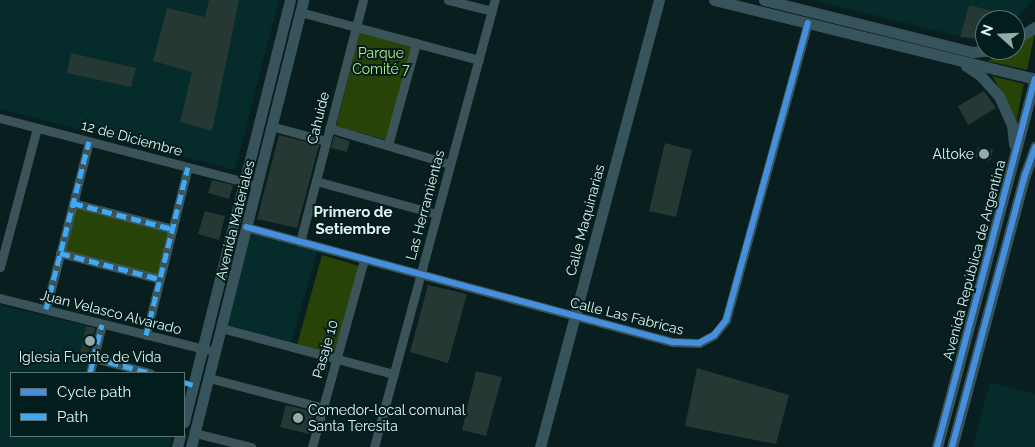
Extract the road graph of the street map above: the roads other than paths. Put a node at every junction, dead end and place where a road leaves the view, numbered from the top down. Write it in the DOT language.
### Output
graph roads {
  1 [pos="290,0"];
  2 [pos="303,0"];
  3 [pos="363,0"];
  4 [pos="448,0"];
  5 [pos="495,0"];
  6 [pos="658,0"];
  7 [pos="714,0"];
  8 [pos="764,0"];
  9 [pos="492,11"];
  10 [pos="300,12"];
  11 [pos="808,24"];
  12 [pos="356,27"];
  13 [pos="416,43"];
  14 [pos="975,52"];
  15 [pos="479,60"];
  16 [pos="953,60"];
  17 [pos="1035,79"];
  18 [pos="0,118"];
  19 [pos="271,126"];
  20 [pos="37,128"];
  21 [pos="329,128"];
  22 [pos="89,141"];
  23 [pos="326,141"];
  24 [pos="388,145"];
  25 [pos="1035,147"];
  26 [pos="1014,156"];
  27 [pos="450,164"];
  28 [pos="188,167"];
  29 [pos="316,181"];
  30 [pos="244,182"];
  31 [pos="256,185"];
  32 [pos="73,203"];
  33 [pos="437,214"];
  34 [pos="246,227"];
  35 [pos="173,228"];
  36 [pos="300,242"];
  37 [pos="60,254"];
  38 [pos="364,259"];
  39 [pos="0,267"];
  40 [pos="421,274"];
  41 [pos="160,279"];
  42 [pos="0,298"];
  43 [pos="46,309"];
  44 [pos="575,316"];
  45 [pos="102,324"];
  46 [pos="221,328"];
  47 [pos="146,335"];
  48 [pos="202,349"];
  49 [pos="215,352"];
  50 [pos="94,358"];
  51 [pos="336,359"];
  52 [pos="90,372"];
  53 [pos="146,372"];
  54 [pos="394,374"];
  55 [pos="209,378"];
  56 [pos="188,383"];
  57 [pos="323,408"];
  58 [pos="185,412"];
  59 [pos="195,433"];
  60 [pos="191,447"];
  61 [pos="252,447"];
  62 [pos="312,447"];
  63 [pos="374,447"];
  64 [pos="540,447"];
  65 [pos="937,447"];
  66 [pos="952,447"];
  1 -- 30 [label="main road, Avenida Materiales"];
  2 -- 10 [label="main road, Avenida Materiales"];
  3 -- 12 [label="street, Cahuide"];
  4 -- 9 [label="street"];
  5 -- 9 [label="street, Las Herramientas"];
  6 -- 44 [label="main road, Calle Maquinarias"];
  7 -- 11 [label="main road"];
  8 -- 14 [label="main road"];
  9 -- 15 [label="street, Las Herramientas"];
  10 -- 12 [label="street"];
  10 -- 19 [label="main road, Avenida Materiales"];
  11 -- 16 [label="main road"];
  11 -- 44 [label="street, Calle Las Fabricas"];
  12 -- 13 [label="street"];
  12 -- 21 [label="street, Cahuide"];
  13 -- 15 [label="street"];
  13 -- 24 [label="street"];
  15 -- 27 [label="street, Las Herramientas"];
  16 -- 17 [label="main road"];
  16 -- 26 [label="main road"];
  17 -- 26 [label="main road, Avenida República de Argentina"];
  18 -- 20 [label="street, 12 de Diciembre"];
  19 -- 23 [label="street"];
  19 -- 31 [label="main road, Avenida Materiales"];
  20 -- 22 [label="street, 12 de Diciembre"];
  20 -- 39 [label="street"];
  21 -- 23 [label="street, Cahuide"];
  21 -- 24 [label="street"];
  22 -- 28 [label="street, 12 de Diciembre"];
  22 -- 32 [label="street"];
  23 -- 29 [label="street, Cahuide"];
  24 -- 27 [label="street"];
  25 -- 66 [label="main road, Avenida República de Argentina"];
  26 -- 65 [label="main road, Avenida República de Argentina"];
  27 -- 33 [label="street, Las Herramientas"];
  28 -- 30 [label="street, 12 de Diciembre"];
  28 -- 35 [label="street"];
  29 -- 33 [label="street"];
  29 -- 36 [label="street, Cahuide"];
  30 -- 31 [label="street, 12 de Diciembre"];
  30 -- 48 [label="main road, Avenida Materiales"];
  31 -- 34 [label="main road, Avenida Materiales"];
  32 -- 35 [label="street"];
  32 -- 37 [label="street"];
  33 -- 40 [label="street, Las Herramientas"];
  34 -- 36 [label="street, Calle Las Fabricas"];
  34 -- 46 [label="main road, Avenida Materiales"];
  35 -- 41 [label="street"];
  36 -- 38 [label="street, Calle Las Fabricas"];
  37 -- 41 [label="street"];
  37 -- 43 [label="street"];
  38 -- 40 [label="street, Calle Las Fabricas"];
  38 -- 51 [label="street, Pasaje 10"];
  40 -- 44 [label="street, Calle Las Fabricas"];
  40 -- 54 [label="street, Las Herramientas"];
  41 -- 47 [label="street"];
  42 -- 43 [label="street, Juan Velasco Alvarado"];
  43 -- 45 [label="street, Juan Velasco Alvarado"];
  44 -- 64 [label="main road, Calle Maquinarias"];
  45 -- 47 [label="street, Juan Velasco Alvarado"];
  45 -- 50 [label="street"];
  46 -- 49 [label="main road, Avenida Materiales"];
  46 -- 51 [label="street"];
  47 -- 48 [label="street, Juan Velasco Alvarado"];
  48 -- 49 [label="street, Juan Velasco Alvarado"];
  48 -- 56 [label="main road, Avenida Materiales"];
  49 -- 55 [label="main road, Avenida Materiales"];
  50 -- 52 [label="street"];
  50 -- 53 [label="street"];
  51 -- 54 [label="street"];
  51 -- 57 [label="street, Pasaje 10"];
  54 -- 63 [label="street, Las Herramientas"];
  55 -- 57 [label="street"];
  55 -- 59 [label="main road, Avenida Materiales"];
  56 -- 58 [label="main road, Avenida Materiales"];
  57 -- 62 [label="street, Pasaje 10"];
  59 -- 60 [label="main road, Avenida Materiales"];
  59 -- 61 [label="street"];
}
